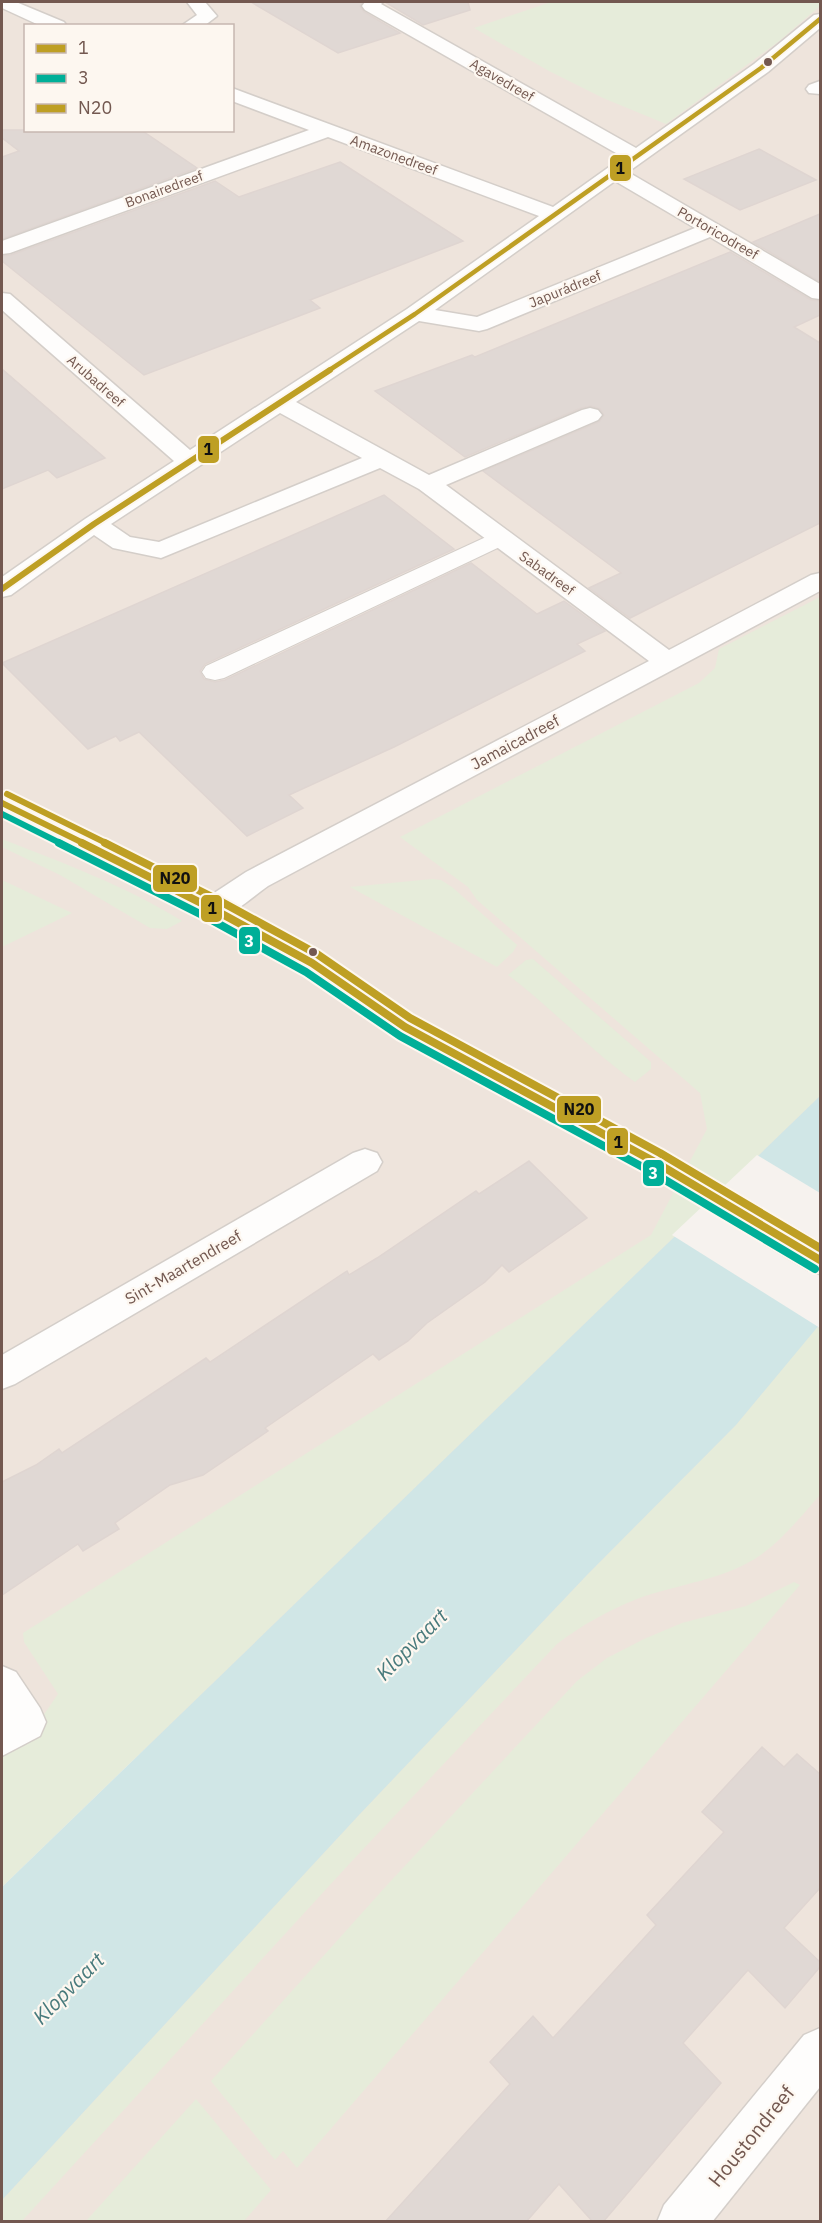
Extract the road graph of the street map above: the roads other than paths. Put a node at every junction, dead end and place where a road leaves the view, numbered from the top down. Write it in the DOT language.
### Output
graph roads {
  1 [pos="2,2"];
  2 [pos="196,2"];
  3 [pos="374,2"];
  4 [pos="820,19"];
  5 [pos="53,24"];
  6 [pos="194,24"];
  7 [pos="234,95"];
  8 [pos="327,130"];
  9 [pos="637,157"];
  10 [pos="615,173"];
  11 [pos="556,215"];
  12 [pos="712,229"];
  13 [pos="2,248"];
  14 [pos="820,293"];
  15 [pos="2,299"];
  16 [pos="415,314"];
  17 [pos="280,403"];
  18 [pos="590,415"];
  19 [pos="383,458"];
  20 [pos="190,463"];
  21 [pos="428,484"];
  22 [pos="94,524"];
  23 [pos="499,538"];
  24 [pos="820,581"];
  25 [pos="2,589"];
  26 [pos="667,661"];
  27 [pos="215,672"];
  28 [pos="2,803"];
  29 [pos="213,909"];
  30 [pos="365,1162"];
  31 [pos="820,1260"];
  32 [pos="2,1373"];
  33 [pos="2,1686"];
  34 [pos="2,1736"];
  35 [pos="818,2061"];
  36 [pos="681,2222"];
  1 -- 5 [label="street"];
  2 -- 6 [label="street"];
  3 -- 9 [label="street, Agavedreef"];
  4 -- 9 [label="street"];
  7 -- 8 [label="street, Amazonedreef"];
  8 -- 11 [label="street, Amazonedreef"];
  8 -- 13 [label="street, Bonairedreef"];
  9 -- 10 [label="street"];
  10 -- 11 [label="street"];
  10 -- 12 [label="street, Portoricodreef"];
  11 -- 16 [label="street"];
  12 -- 14 [label="street, Portoricodreef"];
  12 -- 16 [label="street, Japurádreef"];
  15 -- 20 [label="street, Arubadreef"];
  16 -- 17 [label="street"];
  17 -- 19 [label="street, Sabadreef"];
  17 -- 20 [label="street"];
  18 -- 21 [label="street"];
  19 -- 21 [label="street, Sabadreef"];
  19 -- 22 [label="street"];
  20 -- 22 [label="street"];
  21 -- 23 [label="street, Sabadreef"];
  22 -- 25 [label="street"];
  23 -- 26 [label="street, Sabadreef"];
  23 -- 27 [label="lane"];
  24 -- 26 [label="street, Jamaicadreef"];
  26 -- 29 [label="street, Jamaicadreef"];
  28 -- 29 [label="street"];
  29 -- 31 [label="street"];
  30 -- 32 [label="street, Sint-Maartendreef"];
  33 -- 34 [label="street"];
  35 -- 36 [label="street, Houstondreef"];
}
